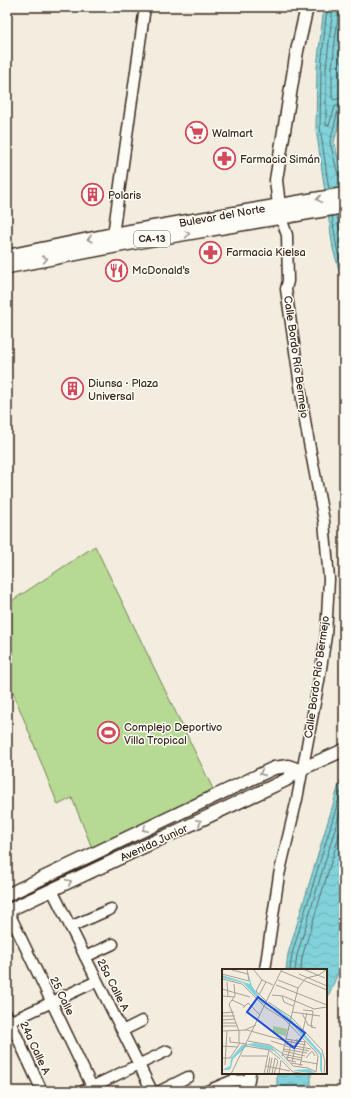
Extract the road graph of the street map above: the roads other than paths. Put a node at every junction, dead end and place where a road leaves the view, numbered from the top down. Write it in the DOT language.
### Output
graph roads {
  1 [pos="145,7"];
  2 [pos="307,7"];
  3 [pos="344,195"];
  4 [pos="344,206"];
  5 [pos="296,209"];
  6 [pos="280,212"];
  7 [pos="113,235"];
  8 [pos="7,257"];
  9 [pos="7,266"];
  10 [pos="344,750"];
  11 [pos="304,769"];
  12 [pos="52,890"];
  13 [pos="7,895"];
  14 [pos="111,909"];
  15 [pos="7,910"];
  16 [pos="70,927"];
  17 [pos="113,944"];
  18 [pos="85,957"];
  19 [pos="265,969"];
  20 [pos="97,981"];
  21 [pos="52,1002"];
  22 [pos="8,1020"];
  23 [pos="142,1021"];
  24 [pos="122,1031"];
  25 [pos="167,1051"];
  26 [pos="138,1064"];
  27 [pos="249,1076"];
  28 [pos="188,1077"];
  29 [pos="90,1090"];
  30 [pos="42,1091"];
  31 [pos="152,1091"];
  32 [pos="160,1091"];
  33 [pos="207,1091"];
  34 [pos="247,1091"];
  1 -- 7 [label="street"];
  2 -- 6 [label="main road, Calle Bordo Río Bermejo"];
  3 -- 5 [label="highway, Bulevar del Norte / CA-13, one-way"];
  4 -- 5 [label="highway, Bulevar del Norte / CA-13"];
  5 -- 6 [label="highway, Bulevar del Norte / CA-13"];
  6 -- 7 [label="highway, Bulevar del Norte / CA-13"];
  9 -- 6 [label="highway, Bulevar del Norte / CA-13, one-way"];
  6 -- 11 [label="street, Calle Bordo Río Bermejo"];
  7 -- 8 [label="highway, Bulevar del Norte / CA-13, one-way"];
  10 -- 11 [label="main road, Avenida Junior"];
  12 -- 11 [label="main road, Avenida Junior, one-way"];
  11 -- 13 [label="main road, Avenida Junior, one-way"];
  11 -- 19 [label="street, Calle Bordo Río Bermejo"];
  12 -- 15 [label="main road, Avenida Junior"];
  12 -- 16 [label="street, 25a Calle A"];
  14 -- 16 [label="street"];
  15 -- 21 [label="street, 25 Calle"];
  16 -- 18 [label="street, 25a Calle A"];
  17 -- 18 [label="street"];
  18 -- 20 [label="street, 25a Calle A"];
  20 -- 21 [label="street"];
  20 -- 24 [label="street, 25a Calle A"];
  21 -- 22 [label="street"];
  21 -- 29 [label="street, 25 Calle"];
  22 -- 30 [label="street, 24a Calle A"];
  23 -- 24 [label="street"];
  24 -- 26 [label="street, 25a Calle A"];
  25 -- 26 [label="street"];
  26 -- 29 [label="street"];
  26 -- 31 [label="street, 25a Calle A"];
  27 -- 33 [label="street"];
  27 -- 34 [label="street"];
  28 -- 32 [label="street"];
}
